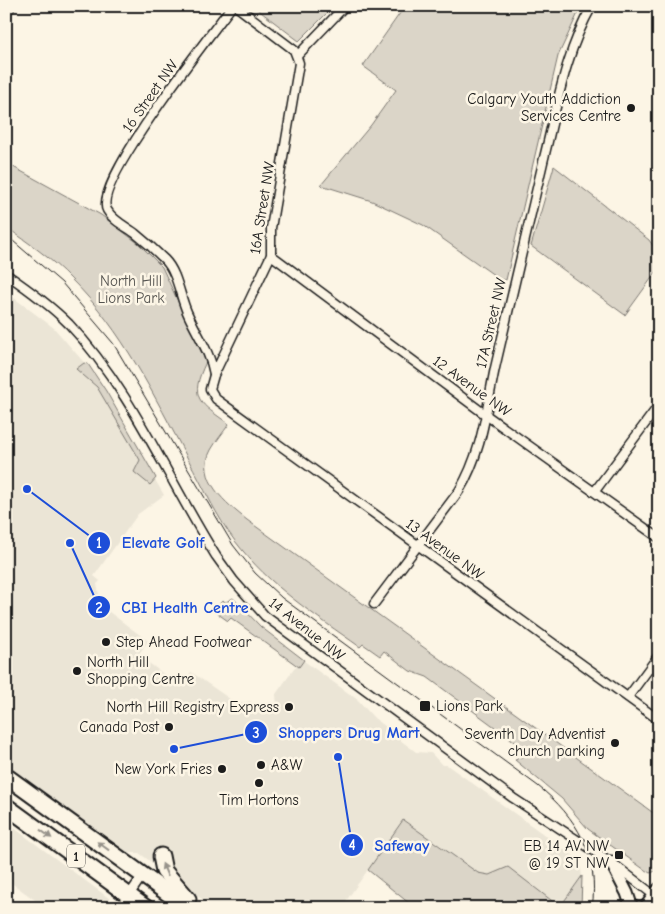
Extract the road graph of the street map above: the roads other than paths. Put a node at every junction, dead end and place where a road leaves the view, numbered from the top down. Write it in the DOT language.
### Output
graph roads {
  1 [pos="11,6"];
  2 [pos="232,6"];
  3 [pos="236,6"];
  4 [pos="345,6"];
  5 [pos="592,6"];
  6 [pos="6,13"];
  7 [pos="298,55"];
  8 [pos="271,255"];
  9 [pos="6,274"];
  10 [pos="214,375"];
  11 [pos="216,399"];
  12 [pos="659,405"];
  13 [pos="486,415"];
  14 [pos="595,491"];
  15 [pos="659,538"];
  16 [pos="418,546"];
  17 [pos="374,604"];
  18 [pos="659,656"];
  19 [pos="628,697"];
  20 [pos="659,720"];
  21 [pos="6,776"];
  22 [pos="6,806"];
  23 [pos="162,856"];
  24 [pos="611,862"];
  25 [pos="143,875"];
  26 [pos="657,895"];
  27 [pos="124,901"];
  28 [pos="146,908"];
  29 [pos="188,908"];
  30 [pos="196,908"];
  31 [pos="632,908"];
  32 [pos="645,908"];
  1 -- 6 [label="street"];
  2 -- 10 [label="street, 16 Street NW"];
  3 -- 7 [label="street"];
  4 -- 7 [label="street"];
  5 -- 13 [label="street, 17A Street NW"];
  7 -- 8 [label="street, 16A Street NW"];
  8 -- 10 [label="street, 16A Street NW"];
  8 -- 13 [label="street, 12 Avenue NW"];
  9 -- 24 [label="street, 14 Avenue NW"];
  10 -- 11 [label="street, 16A Street NW"];
  11 -- 16 [label="street, 13 Avenue NW"];
  12 -- 14 [label="street"];
  13 -- 14 [label="street, 12 Avenue NW"];
  13 -- 16 [label="street, 17A Street NW"];
  14 -- 15 [label="street, 12 Avenue NW"];
  16 -- 17 [label="street, 17A Street NW"];
  16 -- 19 [label="street, 13 Avenue NW"];
  18 -- 19 [label="street"];
  19 -- 20 [label="street, 13 Avenue NW"];
  25 -- 21 [label="highway, 1, one-way"];
  22 -- 27 [label="highway, 1, one-way"];
  30 -- 23 [label="highway, one-way"];
  24 -- 26 [label="street, 14 Avenue NW"];
  24 -- 31 [label="street"];
  25 -- 27 [label="street"];
  25 -- 29 [label="highway, 1"];
  26 -- 32 [label="street"];
  27 -- 28 [label="highway, 1"];
}
